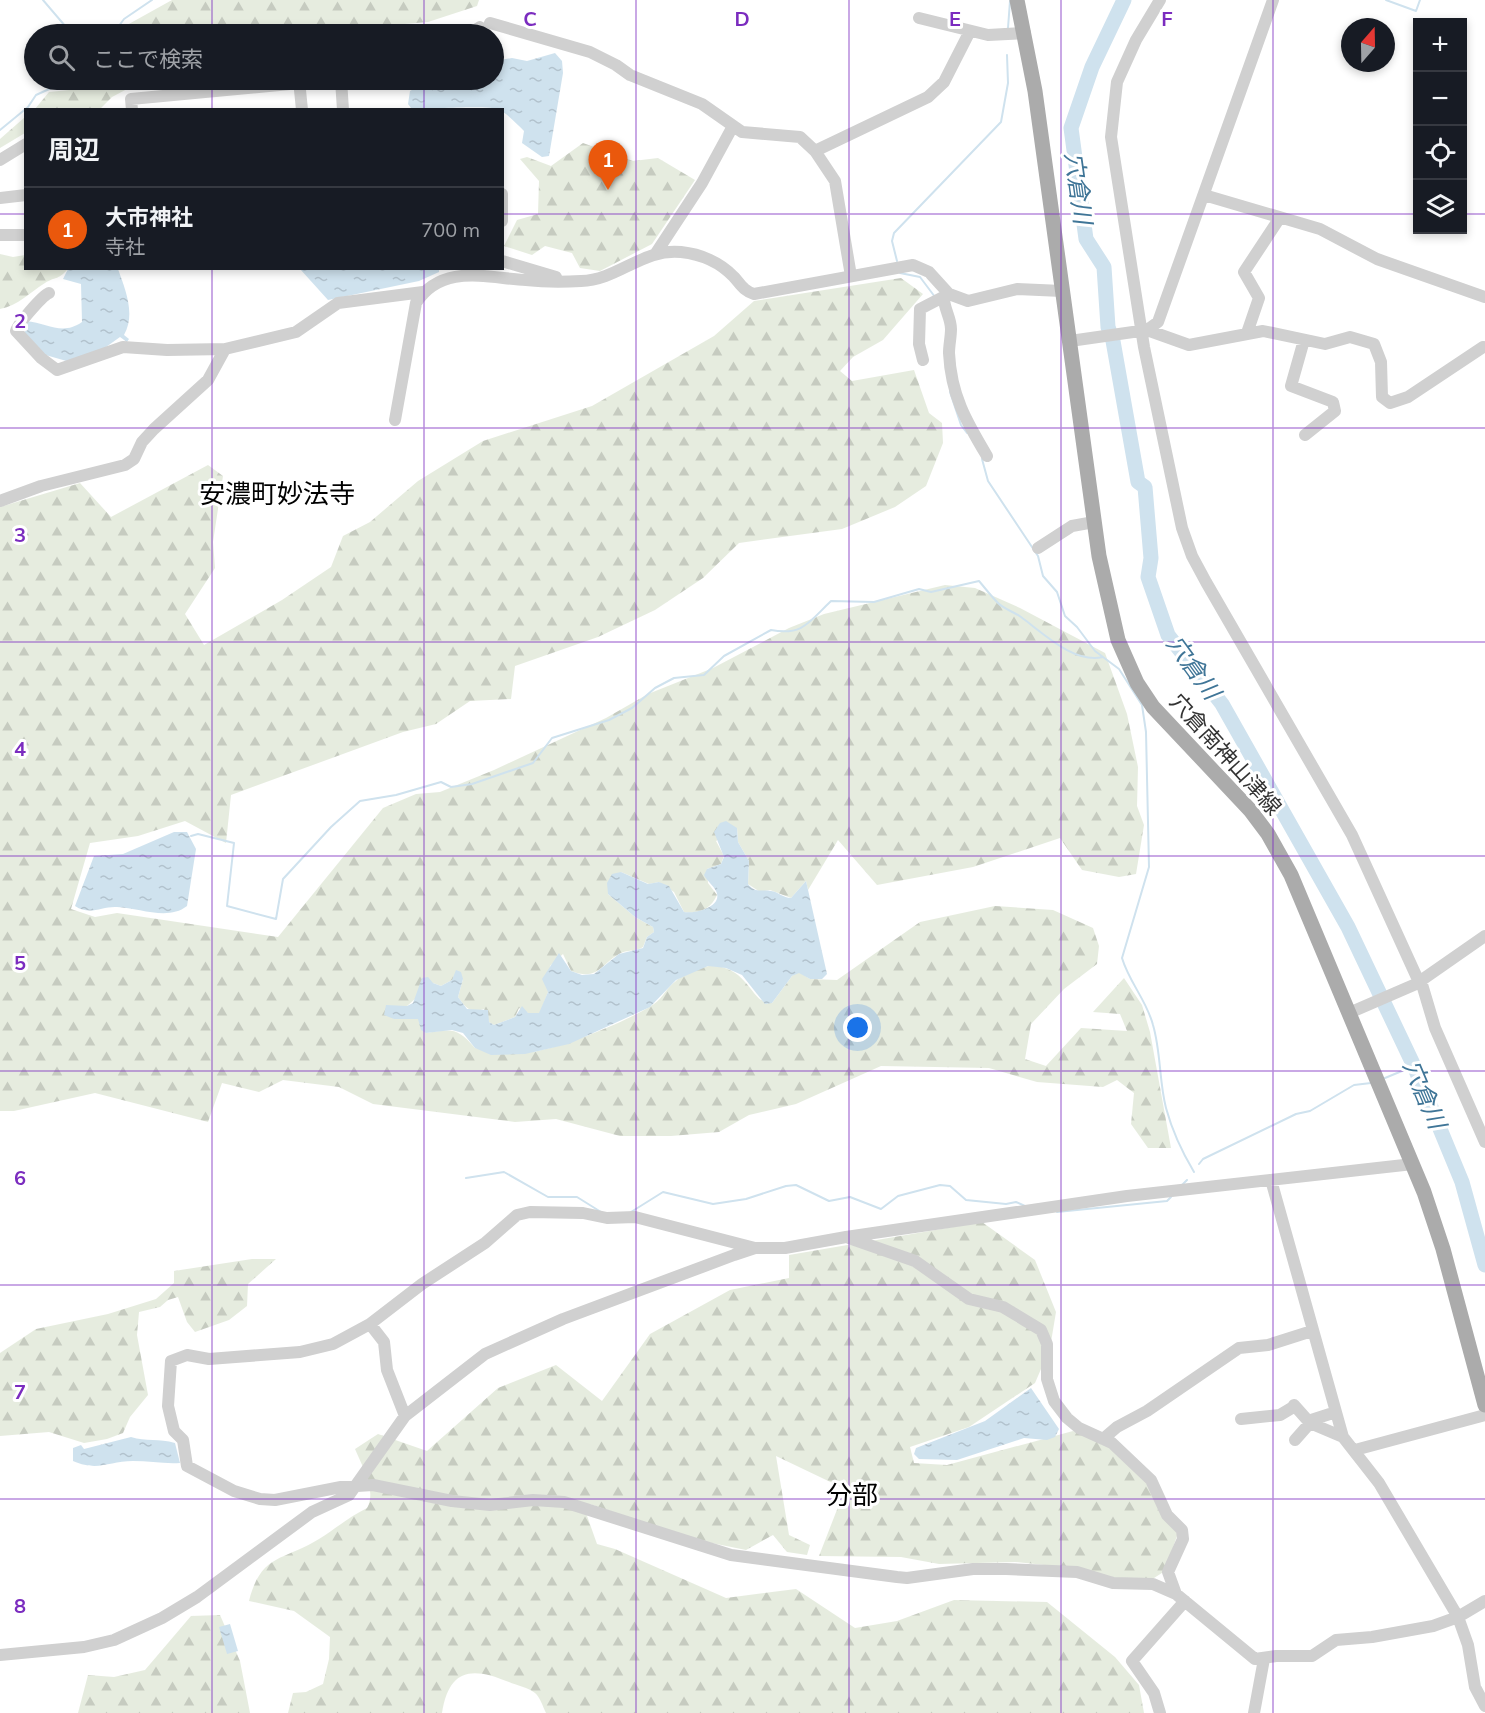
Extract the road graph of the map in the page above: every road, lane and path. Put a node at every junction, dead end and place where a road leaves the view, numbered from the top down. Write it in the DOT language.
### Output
graph roads {
  1 [pos="1017,0"];
  2 [pos="1160,0"];
  3 [pos="1273,0"];
  4 [pos="920,18"];
  5 [pos="504,30"];
  6 [pos="970,31"];
  7 [pos="1014,34"];
  8 [pos="216,90"];
  9 [pos="301,90"];
  10 [pos="341,90"];
  11 [pos="132,108"];
  12 [pos="302,108"];
  13 [pos="343,108"];
  14 [pos="733,126"];
  15 [pos="24,145"];
  16 [pos="814,151"];
  17 [pos="0,160"];
  18 [pos="24,195"];
  19 [pos="1204,195"];
  20 [pos="0,198"];
  21 [pos="1279,219"];
  22 [pos="24,235"];
  23 [pos="0,236"];
  24 [pos="656,253"];
  25 [pos="504,262"];
  26 [pos="851,276"];
  27 [pos="569,280"];
  28 [pos="1062,291"];
  29 [pos="423,292"];
  30 [pos="49,293"];
  31 [pos="1485,297"];
  32 [pos="942,299"];
  33 [pos="1143,330"];
  34 [pos="1247,333"];
  35 [pos="1073,340"];
  36 [pos="1304,340"];
  37 [pos="1484,347"];
  38 [pos="225,349"];
  39 [pos="923,360"];
  40 [pos="394,420"];
  41 [pos="1305,435"];
  42 [pos="987,456"];
  43 [pos="0,501"];
  44 [pos="1094,522"];
  45 [pos="1038,548"];
  46 [pos="1485,936"];
  47 [pos="1419,982"];
  48 [pos="1352,1011"];
  49 [pos="1485,1142"];
  50 [pos="1413,1164"];
  51 [pos="1271,1180"];
  52 [pos="846,1237"];
  53 [pos="755,1248"];
  54 [pos="370,1324"];
  55 [pos="1312,1331"];
  56 [pos="1485,1405"];
  57 [pos="1336,1412"];
  58 [pos="1485,1415"];
  59 [pos="405,1416"];
  60 [pos="1241,1419"];
  61 [pos="1309,1422"];
  62 [pos="1343,1437"];
  63 [pos="1103,1439"];
  64 [pos="1295,1440"];
  65 [pos="1355,1450"];
  66 [pos="357,1486"];
  67 [pos="1180,1598"];
  68 [pos="1485,1601"];
  69 [pos="1458,1617"];
  70 [pos="0,1655"];
  71 [pos="1264,1659"];
  72 [pos="1485,1706"];
  73 [pos="1160,1713"];
  74 [pos="1254,1713"];
  1 -- 7 [label="main road, 穴倉南神山津線"];
  2 -- 33 [label="street"];
  3 -- 19 [label="street"];
  4 -- 6 [label="street"];
  5 -- 14 [label="street"];
  6 -- 7 [label="street"];
  6 -- 16 [label="street"];
  7 -- 28 [label="main road, 穴倉南神山津線"];
  8 -- 11 [label="street"];
  9 -- 12 [label="street"];
  10 -- 13 [label="street"];
  14 -- 16 [label="street"];
  14 -- 24 [label="street"];
  15 -- 17 [label="street"];
  16 -- 26 [label="street"];
  18 -- 20 [label="street"];
  19 -- 21 [label="street"];
  19 -- 33 [label="street"];
  21 -- 31 [label="street"];
  21 -- 34 [label="street"];
  22 -- 23 [label="street"];
  24 -- 26 [label="street"];
  24 -- 27 [label="street"];
  25 -- 27 [label="street"];
  26 -- 32 [label="street"];
  27 -- 29 [label="street"];
  28 -- 32 [label="street"];
  28 -- 35 [label="main road, 穴倉南神山津線"];
  29 -- 38 [label="street"];
  29 -- 40 [label="street"];
  30 -- 38 [label="street"];
  32 -- 39 [label="street"];
  32 -- 42 [label="street"];
  33 -- 34 [label="street"];
  33 -- 35 [label="street"];
  33 -- 47 [label="street"];
  34 -- 36 [label="street"];
  35 -- 44 [label="main road, 穴倉南神山津線"];
  36 -- 37 [label="street"];
  36 -- 41 [label="street"];
  38 -- 43 [label="street"];
  44 -- 45 [label="street"];
  44 -- 48 [label="main road, 穴倉南神山津線"];
  46 -- 47 [label="street"];
  47 -- 48 [label="street"];
  47 -- 49 [label="street"];
  48 -- 50 [label="main road, 穴倉南神山津線"];
  50 -- 51 [label="street"];
  50 -- 56 [label="main road, 穴倉南神山津線"];
  51 -- 52 [label="street"];
  51 -- 55 [label="street"];
  52 -- 53 [label="street"];
  52 -- 63 [label="street"];
  53 -- 54 [label="street"];
  53 -- 59 [label="street"];
  54 -- 59 [label="street"];
  54 -- 66 [label="street"];
  55 -- 57 [label="street"];
  55 -- 63 [label="street"];
  57 -- 61 [label="street"];
  57 -- 62 [label="street"];
  58 -- 65 [label="street"];
  59 -- 66 [label="street"];
  60 -- 61 [label="street"];
  61 -- 62 [label="street"];
  61 -- 64 [label="street"];
  62 -- 65 [label="street"];
  63 -- 67 [label="street"];
  65 -- 69 [label="street"];
  66 -- 67 [label="street"];
  66 -- 70 [label="street"];
  67 -- 71 [label="street"];
  67 -- 73 [label="street"];
  68 -- 69 [label="street"];
  69 -- 71 [label="street"];
  69 -- 72 [label="street"];
  71 -- 74 [label="street"];
}
